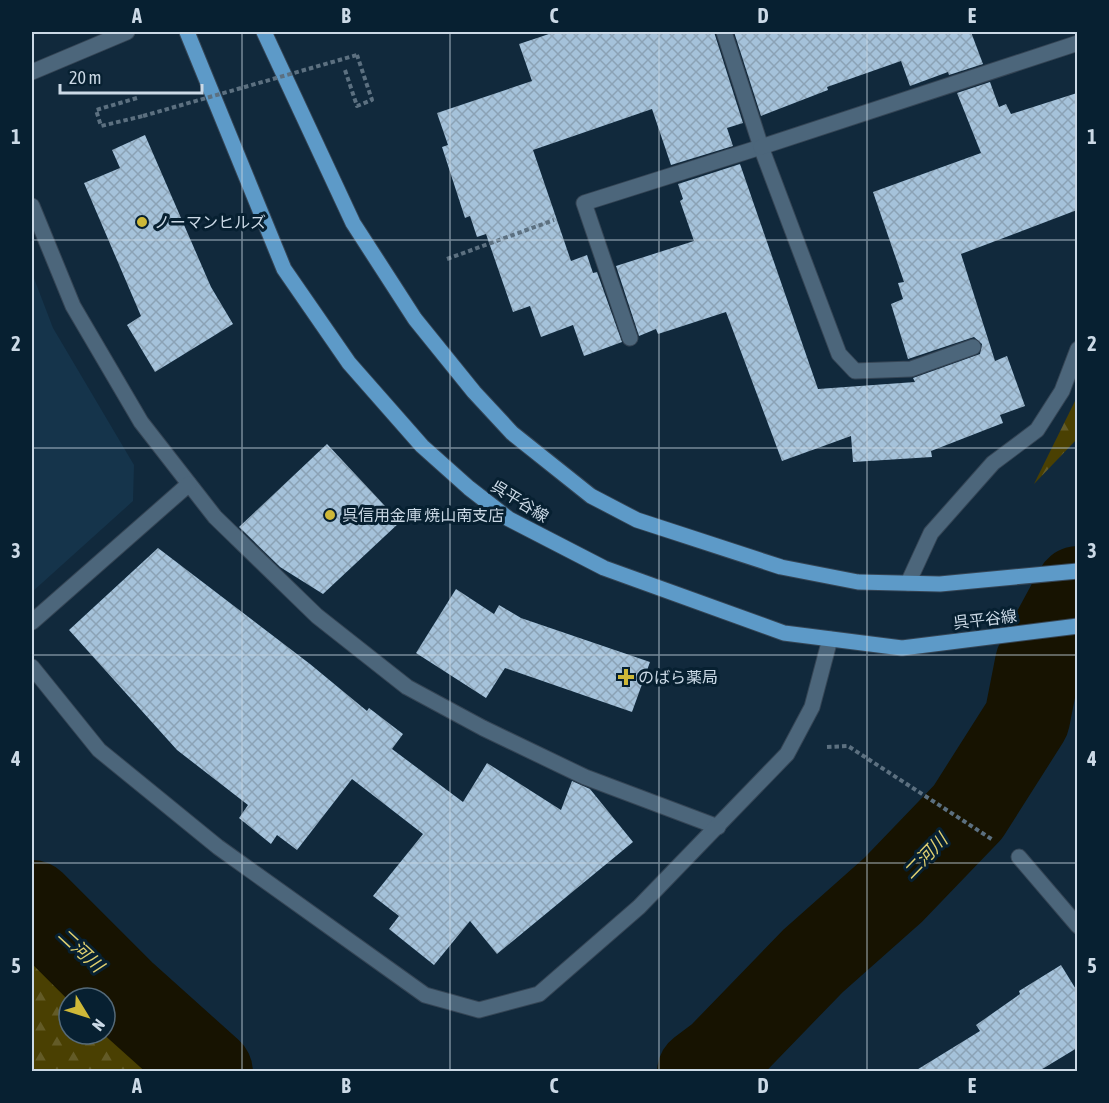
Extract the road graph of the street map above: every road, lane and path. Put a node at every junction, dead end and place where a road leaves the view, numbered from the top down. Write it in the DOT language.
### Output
graph roads {
  1 [pos="127,32"];
  2 [pos="187,32"];
  3 [pos="264,32"];
  4 [pos="724,32"];
  5 [pos="1077,43"];
  6 [pos="345,70"];
  7 [pos="32,72"];
  8 [pos="137,98"];
  9 [pos="760,147"];
  10 [pos="32,206"];
  11 [pos="556,219"];
  12 [pos="447,259"];
  13 [pos="630,338"];
  14 [pos="973,347"];
  15 [pos="1077,349"];
  16 [pos="189,484"];
  17 [pos="1077,571"];
  18 [pos="908,583"];
  19 [pos="32,622"];
  20 [pos="1077,626"];
  21 [pos="830,639"];
  22 [pos="32,666"];
  23 [pos="848,746"];
  24 [pos="718,827"];
  25 [pos="1019,857"];
  26 [pos="1077,926"];
  1 -- 7 [label="street"];
  2 -- 21 [label="main road, 呉平谷線"];
  3 -- 18 [label="main road"];
  4 -- 9 [label="street"];
  5 -- 9 [label="street"];
  6 -- 8 [label="path, bridge"];
  9 -- 13 [label="street"];
  9 -- 14 [label="street"];
  10 -- 16 [label="street"];
  11 -- 12 [label="path"];
  15 -- 18 [label="street"];
  16 -- 19 [label="street"];
  16 -- 24 [label="street"];
  17 -- 18 [label="main road"];
  20 -- 21 [label="main road, 呉平谷線"];
  21 -- 24 [label="street"];
  22 -- 24 [label="street"];
  23 -- 25 [label="path"];
  25 -- 26 [label="street"];
}
